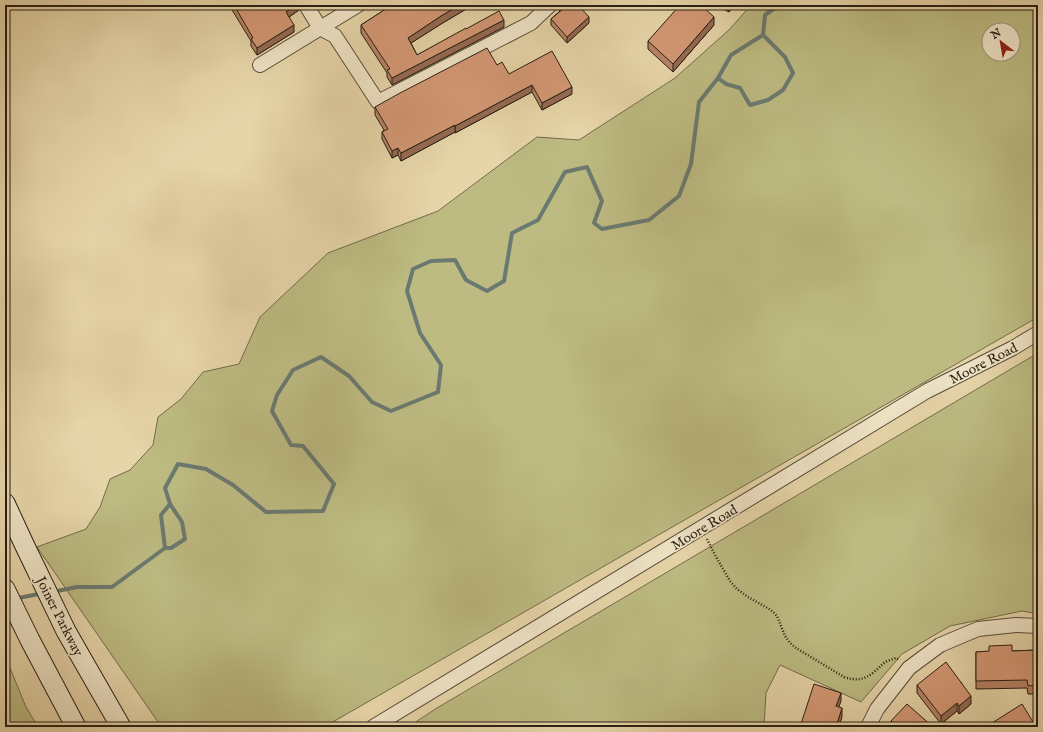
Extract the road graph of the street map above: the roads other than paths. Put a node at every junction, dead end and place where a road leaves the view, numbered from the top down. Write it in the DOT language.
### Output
graph roads {
  1 [pos="306,5"];
  2 [pos="358,5"];
  3 [pos="550,5"];
  4 [pos="320,28"];
  5 [pos="260,65"];
  6 [pos="1038,333"];
  7 [pos="5,503"];
  8 [pos="5,589"];
  9 [pos="1038,626"];
  10 [pos="76,727"];
  11 [pos="121,727"];
  12 [pos="373,727"];
  13 [pos="868,727"];
  1 -- 4 [label="street"];
  2 -- 4 [label="street"];
  3 -- 4 [label="street"];
  4 -- 5 [label="street"];
  6 -- 12 [label="street, Moore Road"];
  7 -- 11 [label="main road, Joiner Parkway"];
  8 -- 10 [label="main road"];
  9 -- 13 [label="street"];
}
